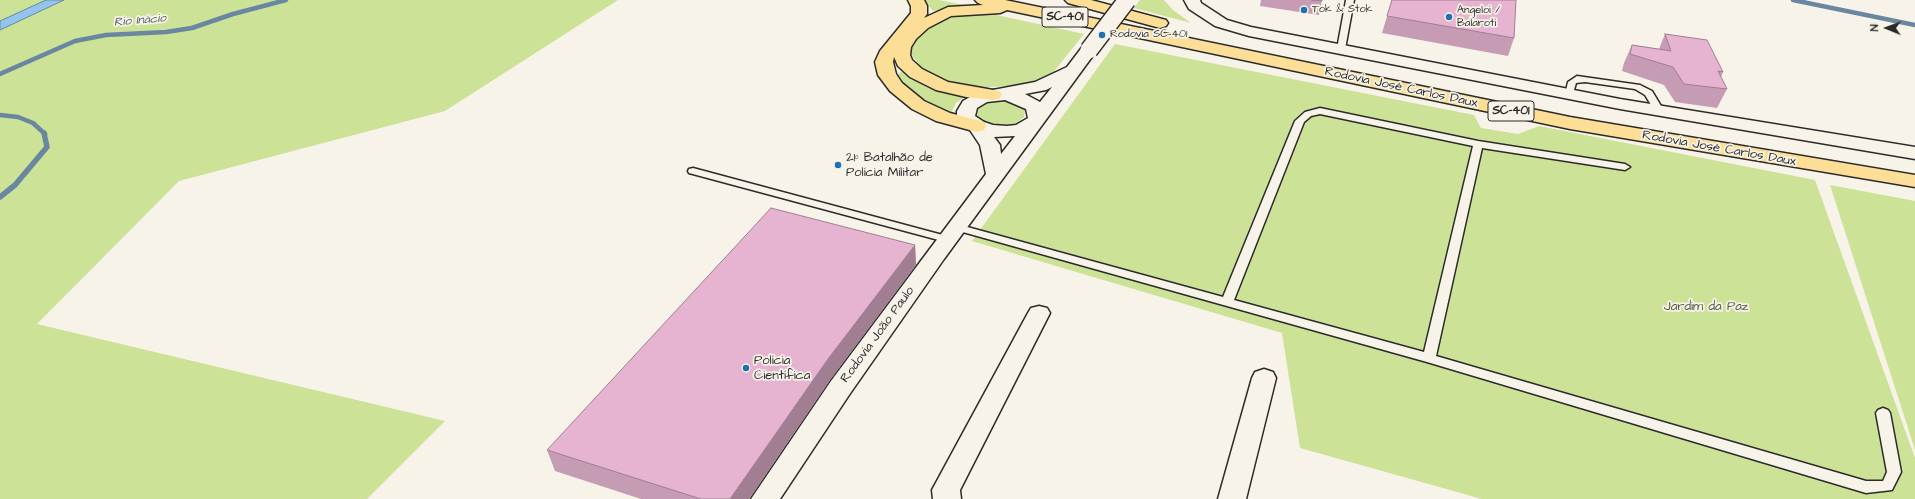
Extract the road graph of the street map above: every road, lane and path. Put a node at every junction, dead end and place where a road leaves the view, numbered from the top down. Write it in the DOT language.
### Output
graph roads {
  1 [pos="916,0"];
  2 [pos="983,0"];
  3 [pos="1074,0"];
  4 [pos="1127,0"];
  5 [pos="1192,0"];
  6 [pos="1350,0"];
  7 [pos="1021,4"];
  8 [pos="1341,49"];
  9 [pos="1261,50"];
  10 [pos="1073,70"];
  11 [pos="993,95"];
  12 [pos="1035,120"];
  13 [pos="977,126"];
  14 [pos="1478,144"];
  15 [pos="1915,152"];
  16 [pos="1625,167"];
  17 [pos="693,170"];
  18 [pos="1915,170"];
  19 [pos="995,173"];
  20 [pos="1915,181"];
  21 [pos="951,233"];
  22 [pos="1228,302"];
  23 [pos="1039,313"];
  24 [pos="1429,358"];
  25 [pos="1264,378"];
  26 [pos="1884,413"];
  27 [pos="765,499"];
  28 [pos="947,499"];
  29 [pos="1232,499"];
  1 -- 13 [label="highway"];
  2 -- 7 [label="highway, Rodovia José Carlos Daux / SC-401"];
  3 -- 9 [label="highway"];
  4 -- 10 [label="main road, Rodovia João Paulo, bridge"];
  5 -- 8 [label="main road"];
  6 -- 8 [label="lane"];
  7 -- 9 [label="highway, Rodovia José Carlos Daux / SC-401"];
  7 -- 11 [label="highway"];
  7 -- 20 [label="highway, Rodovia José Carlos Daux / SC-401"];
  8 -- 15 [label="main road"];
  9 -- 18 [label="highway, Rodovia José Carlos Daux / SC-401"];
  10 -- 11 [label="main road, Rodovia João Paulo"];
  10 -- 12 [label="main road, Rodovia João Paulo"];
  11 -- 12 [label="main road"];
  11 -- 13 [label="main road, Rodovia João Paulo"];
  12 -- 13 [label="main road"];
  12 -- 19 [label="main road, Rodovia João Paulo"];
  13 -- 19 [label="main road"];
  14 -- 16 [label="lane"];
  14 -- 22 [label="lane"];
  14 -- 24 [label="lane"];
  17 -- 21 [label="lane"];
  19 -- 21 [label="main road, Rodovia João Paulo"];
  21 -- 22 [label="lane"];
  21 -- 27 [label="main road, Rodovia João Paulo"];
  22 -- 24 [label="lane"];
  23 -- 28 [label="street"];
  24 -- 26 [label="lane"];
  25 -- 29 [label="street"];
}
